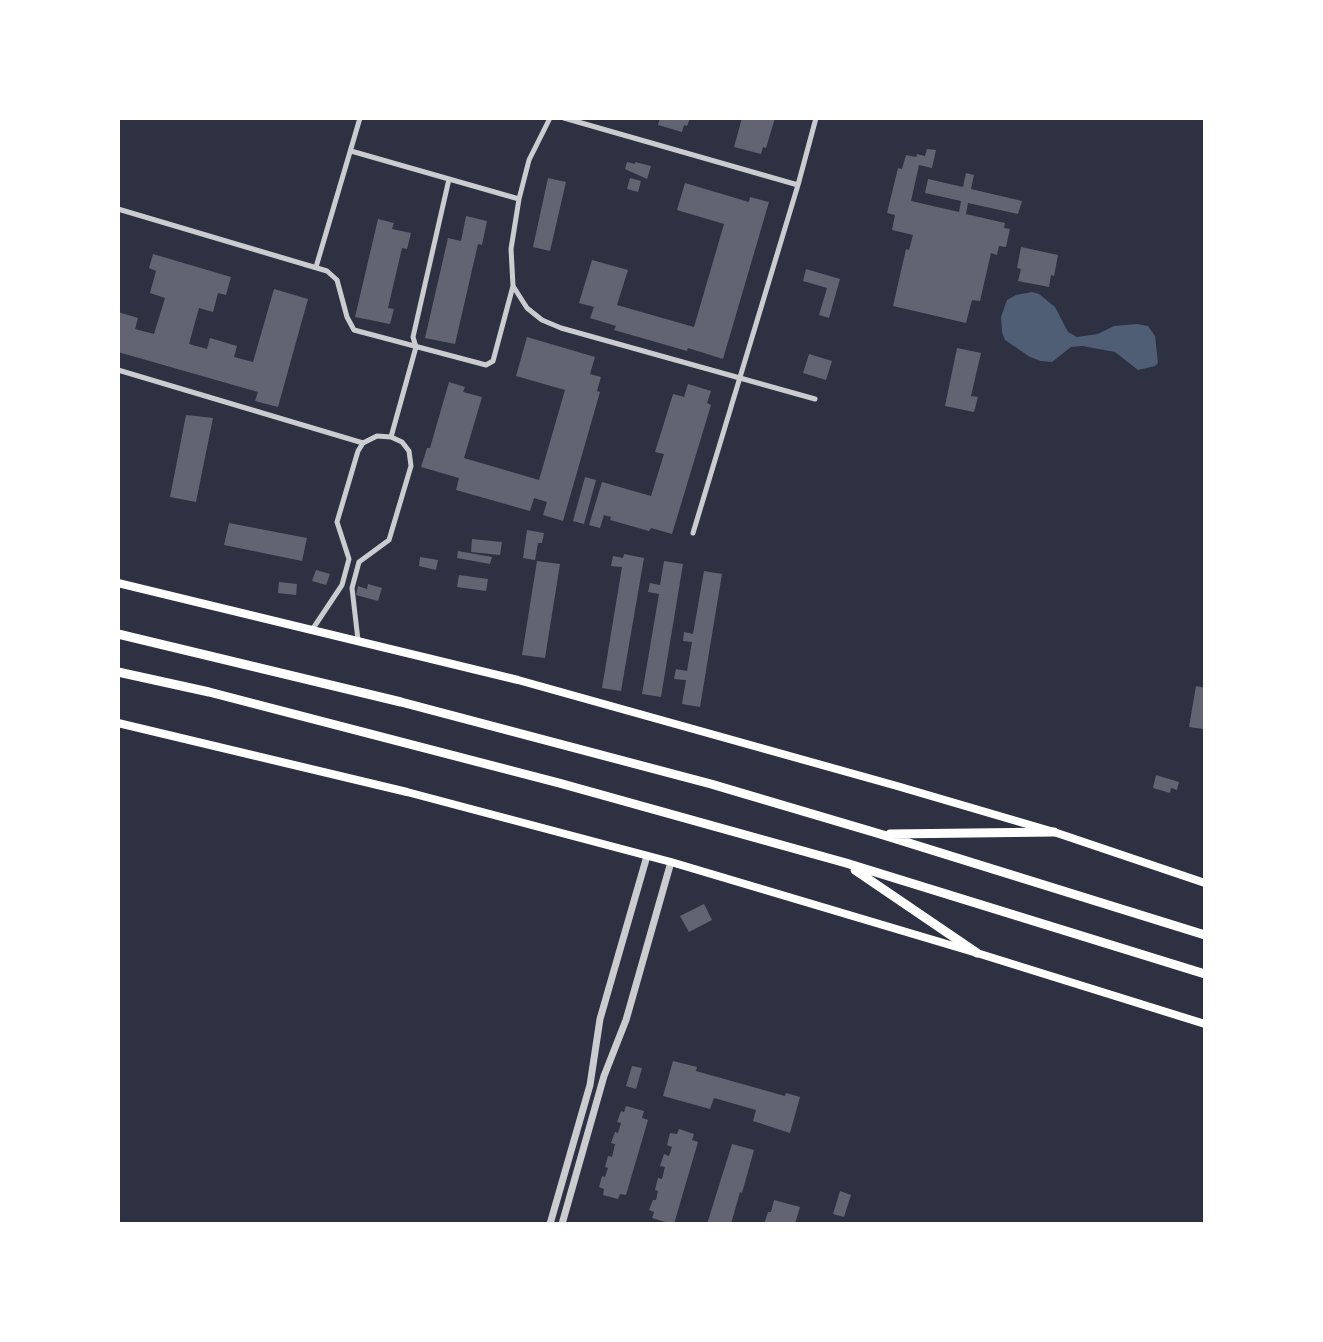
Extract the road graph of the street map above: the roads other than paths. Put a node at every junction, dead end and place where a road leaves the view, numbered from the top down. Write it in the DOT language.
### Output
graph roads {
  1 [pos="360,118"];
  2 [pos="550,118"];
  3 [pos="564,118"];
  4 [pos="816,118"];
  5 [pos="351,151"];
  6 [pos="449,179"];
  7 [pos="798,185"];
  8 [pos="519,199"];
  9 [pos="118,209"];
  10 [pos="316,267"];
  11 [pos="513,286"];
  12 [pos="416,347"];
  13 [pos="118,370"];
  14 [pos="740,378"];
  15 [pos="815,399"];
  16 [pos="391,437"];
  17 [pos="363,443"];
  18 [pos="693,533"];
  19 [pos="118,583"];
  20 [pos="312,630"];
  21 [pos="118,634"];
  22 [pos="358,641"];
  23 [pos="118,672"];
  24 [pos="118,723"];
  25 [pos="1054,832"];
  26 [pos="880,834"];
  27 [pos="647,856"];
  28 [pos="671,862"];
  29 [pos="846,863"];
  30 [pos="1205,883"];
  31 [pos="1205,935"];
  32 [pos="977,953"];
  33 [pos="1205,974"];
  34 [pos="1205,1024"];
  35 [pos="550,1224"];
  36 [pos="562,1224"];
  1 -- 5 [label="street"];
  2 -- 8 [label="street"];
  3 -- 7 [label="street"];
  4 -- 7 [label="street"];
  5 -- 6 [label="street"];
  5 -- 10 [label="street"];
  6 -- 8 [label="street"];
  6 -- 12 [label="street"];
  7 -- 14 [label="street"];
  8 -- 11 [label="street"];
  9 -- 10 [label="street"];
  10 -- 12 [label="street"];
  11 -- 12 [label="street"];
  11 -- 14 [label="street"];
  12 -- 16 [label="street"];
  13 -- 17 [label="street"];
  14 -- 15 [label="street"];
  14 -- 18 [label="street"];
  16 -- 17 [label="street"];
  16 -- 22 [label="street"];
  17 -- 20 [label="street"];
  19 -- 20 [label="main road"];
  20 -- 22 [label="main road"];
  21 -- 26 [label="highway"];
  22 -- 25 [label="main road"];
  23 -- 29 [label="highway"];
  24 -- 27 [label="main road"];
  25 -- 26 [label="highway"];
  25 -- 30 [label="main road"];
  26 -- 31 [label="highway"];
  27 -- 28 [label="main road"];
  27 -- 35 [label="street"];
  28 -- 32 [label="main road"];
  28 -- 36 [label="street"];
  29 -- 32 [label="highway"];
  29 -- 33 [label="highway"];
  32 -- 34 [label="main road"];
}
